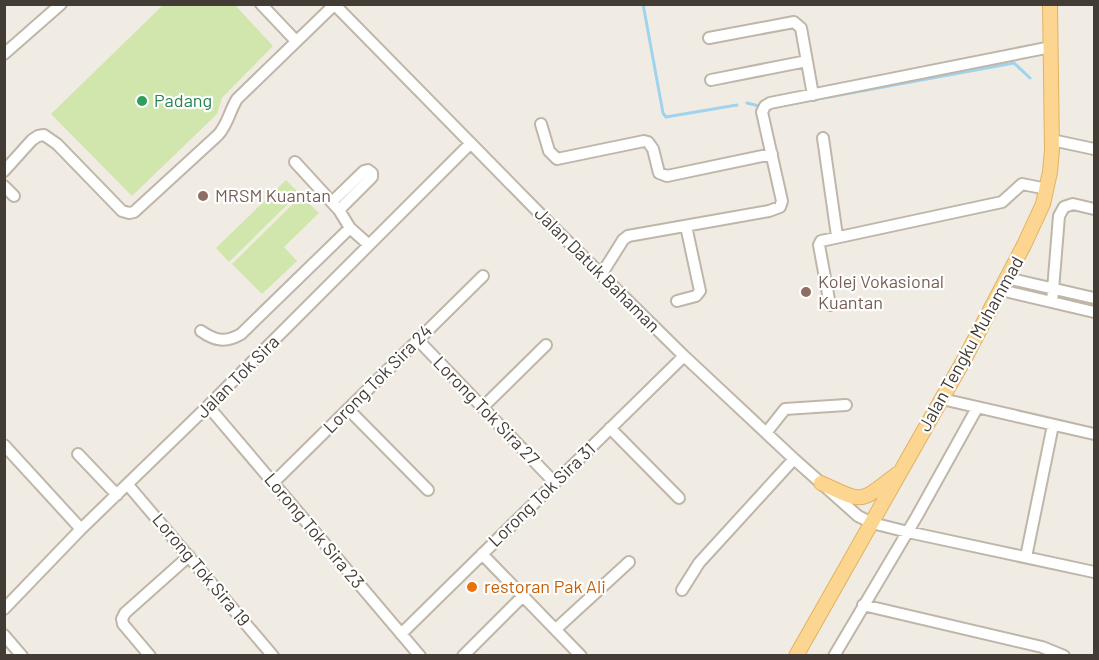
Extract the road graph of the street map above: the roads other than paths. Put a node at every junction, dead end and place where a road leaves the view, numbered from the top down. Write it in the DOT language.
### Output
graph roads {
  1 [pos="61,4"];
  2 [pos="261,4"];
  3 [pos="1050,4"];
  4 [pos="334,5"];
  5 [pos="709,38"];
  6 [pos="296,41"];
  7 [pos="1051,47"];
  8 [pos="4,54"];
  9 [pos="807,61"];
  10 [pos="711,80"];
  11 [pos="813,94"];
  12 [pos="541,124"];
  13 [pos="823,138"];
  14 [pos="1052,140"];
  15 [pos="470,144"];
  16 [pos="1095,149"];
  17 [pos="772,154"];
  18 [pos="295,162"];
  19 [pos="4,171"];
  20 [pos="4,186"];
  21 [pos="1047,189"];
  22 [pos="15,196"];
  23 [pos="1095,209"];
  24 [pos="686,226"];
  25 [pos="350,228"];
  26 [pos="837,236"];
  27 [pos="369,245"];
  28 [pos="601,275"];
  29 [pos="483,276"];
  30 [pos="1004,284"];
  31 [pos="1053,289"];
  32 [pos="1095,298"];
  33 [pos="677,302"];
  34 [pos="1052,302"];
  35 [pos="830,305"];
  36 [pos="1095,312"];
  37 [pos="201,331"];
  38 [pos="418,340"];
  39 [pos="546,345"];
  40 [pos="684,356"];
  41 [pos="942,399"];
  42 [pos="846,405"];
  43 [pos="208,406"];
  44 [pos="483,407"];
  45 [pos="977,408"];
  46 [pos="348,409"];
  47 [pos="1053,425"];
  48 [pos="610,428"];
  49 [pos="766,433"];
  50 [pos="1095,434"];
  51 [pos="4,445"];
  52 [pos="78,454"];
  53 [pos="794,459"];
  54 [pos="902,470"];
  55 [pos="554,482"];
  56 [pos="274,483"];
  57 [pos="821,483"];
  58 [pos="128,485"];
  59 [pos="428,490"];
  60 [pos="117,495"];
  61 [pos="678,498"];
  62 [pos="872,523"];
  63 [pos="81,529"];
  64 [pos="908,532"];
  65 [pos="482,554"];
  66 [pos="189,556"];
  67 [pos="1026,557"];
  68 [pos="628,562"];
  69 [pos="1095,572"];
  70 [pos="682,590"];
  71 [pos="523,596"];
  72 [pos="863,606"];
  73 [pos="4,609"];
  74 [pos="556,629"];
  75 [pos="401,634"];
  76 [pos="4,635"];
  77 [pos="22,656"];
  78 [pos="150,656"];
  79 [pos="273,656"];
  80 [pos="420,656"];
  81 [pos="463,656"];
  82 [pos="581,656"];
  83 [pos="796,656"];
  84 [pos="834,656"];
  85 [pos="1064,656"];
  1 -- 8 [label="street"];
  2 -- 6 [label="street"];
  3 -- 7 [label="main road, Jalan Tengku Muhammad"];
  4 -- 6 [label="street"];
  4 -- 15 [label="street, Jalan Datuk Bahaman"];
  5 -- 9 [label="street"];
  6 -- 19 [label="street"];
  7 -- 11 [label="street"];
  7 -- 14 [label="main road, Jalan Tengku Muhammad"];
  9 -- 10 [label="street"];
  9 -- 11 [label="street"];
  11 -- 17 [label="street"];
  12 -- 17 [label="street"];
  13 -- 26 [label="street"];
  14 -- 16 [label="street"];
  14 -- 21 [label="main road, Jalan Tengku Muhammad"];
  15 -- 27 [label="street, Jalan Tok Sira"];
  15 -- 28 [label="street, Jalan Datuk Bahaman"];
  17 -- 24 [label="street"];
  18 -- 25 [label="street"];
  20 -- 22 [label="street"];
  21 -- 26 [label="street"];
  21 -- 30 [label="main road, Jalan Tengku Muhammad"];
  23 -- 31 [label="street"];
  24 -- 28 [label="street"];
  24 -- 33 [label="street"];
  25 -- 27 [label="street"];
  25 -- 37 [label="street"];
  26 -- 35 [label="street"];
  27 -- 43 [label="street, Jalan Tok Sira"];
  28 -- 40 [label="street, Jalan Datuk Bahaman"];
  29 -- 38 [label="street, Lorong Tok Sira 24"];
  30 -- 31 [label="street"];
  30 -- 34 [label="street"];
  30 -- 41 [label="main road, Jalan Tengku Muhammad"];
  31 -- 32 [label="street"];
  31 -- 34 [label="street"];
  34 -- 36 [label="street"];
  38 -- 44 [label="street, Lorong Tok Sira 27"];
  38 -- 46 [label="street, Lorong Tok Sira 24"];
  39 -- 44 [label="street"];
  40 -- 48 [label="street, Lorong Tok Sira 31"];
  40 -- 49 [label="street, Jalan Datuk Bahaman"];
  41 -- 45 [label="street"];
  41 -- 54 [label="main road, Jalan Tengku Muhammad"];
  42 -- 49 [label="street"];
  43 -- 56 [label="street, Lorong Tok Sira 23"];
  43 -- 58 [label="street, Jalan Tok Sira"];
  44 -- 55 [label="street, Lorong Tok Sira 27"];
  45 -- 47 [label="street"];
  45 -- 64 [label="street"];
  46 -- 56 [label="street, Lorong Tok Sira 24"];
  46 -- 59 [label="street"];
  47 -- 50 [label="street"];
  47 -- 67 [label="street"];
  48 -- 55 [label="street, Lorong Tok Sira 31"];
  48 -- 61 [label="street"];
  49 -- 53 [label="street, Jalan Datuk Bahaman"];
  51 -- 63 [label="street"];
  52 -- 60 [label="street"];
  53 -- 57 [label="street, Jalan Datuk Bahaman"];
  53 -- 70 [label="street"];
  54 -- 57 [label="main road"];
  54 -- 62 [label="main road, Jalan Tengku Muhammad"];
  55 -- 65 [label="street, Lorong Tok Sira 31"];
  56 -- 75 [label="street, Lorong Tok Sira 23"];
  57 -- 62 [label="street, Jalan Datuk Bahaman"];
  58 -- 60 [label="street, Jalan Tok Sira"];
  58 -- 66 [label="street, Lorong Tok Sira 19"];
  60 -- 63 [label="street, Jalan Tok Sira"];
  62 -- 64 [label="street, Jalan Datuk Bahaman"];
  62 -- 83 [label="main road, Jalan Tengku Muhammad"];
  63 -- 73 [label="street, Jalan Tok Sira"];
  64 -- 67 [label="street, Jalan Datuk Bahaman"];
  64 -- 72 [label="street"];
  65 -- 71 [label="street"];
  65 -- 75 [label="street, Lorong Tok Sira 31"];
  66 -- 78 [label="street"];
  66 -- 79 [label="street, Lorong Tok Sira 19"];
  67 -- 69 [label="street, Jalan Datuk Bahaman"];
  68 -- 74 [label="street"];
  71 -- 74 [label="street"];
  71 -- 81 [label="street"];
  72 -- 84 [label="street"];
  72 -- 85 [label="street"];
  74 -- 82 [label="street"];
  75 -- 80 [label="street, Lorong Tok Sira 23"];
  76 -- 77 [label="street"];
}
